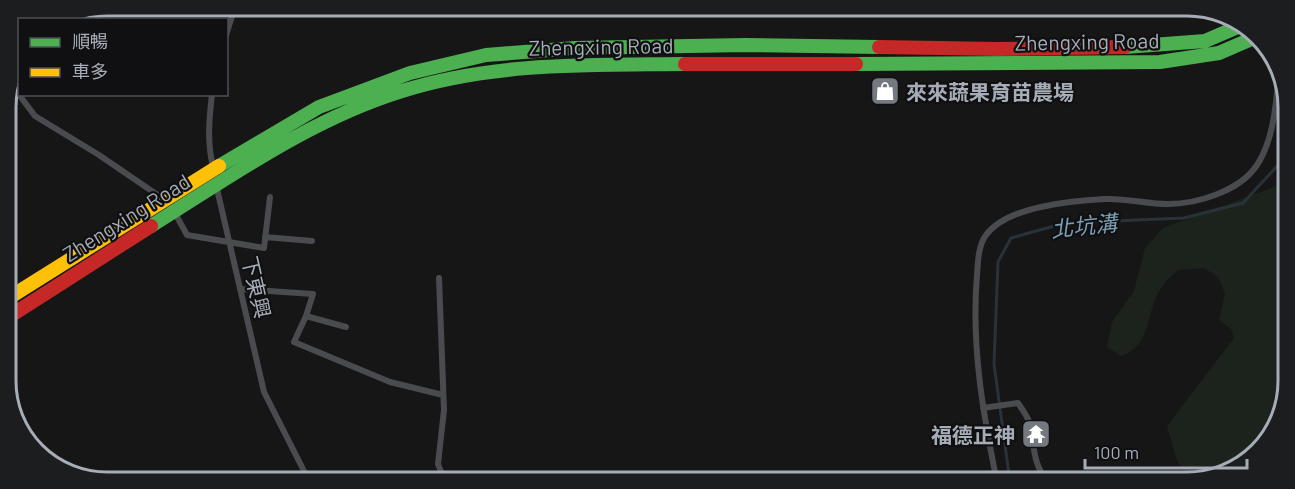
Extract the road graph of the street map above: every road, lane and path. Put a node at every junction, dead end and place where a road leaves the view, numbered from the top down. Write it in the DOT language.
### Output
graph roads {
  1 [pos="1233,29"];
  2 [pos="1248,40"];
  3 [pos="1277,92"];
  4 [pos="20,96"];
  5 [pos="212,96"];
  6 [pos="1276,104"];
  7 [pos="1279,105"];
  8 [pos="214,169"];
  9 [pos="216,185"];
  10 [pos="270,197"];
  11 [pos="165,199"];
  12 [pos="174,211"];
  13 [pos="265,237"];
  14 [pos="312,240"];
  15 [pos="230,242"];
  16 [pos="439,278"];
  17 [pos="240,289"];
  18 [pos="16,292"];
  19 [pos="16,313"];
  20 [pos="306,316"];
  21 [pos="346,327"];
  22 [pos="442,395"];
  23 [pos="983,408"];
  24 [pos="304,472"];
  25 [pos="441,472"];
  26 [pos="996,472"];
  27 [pos="1040,472"];
  1 -- 8 [label="main road, Zhengxing Road"];
  2 -- 9 [label="main road, Zhengxing Road"];
  3 -- 6 [label="lane"];
  4 -- 11 [label="lane"];
  5 -- 8 [label="lane, 下東興"];
  6 -- 7 [label="lane"];
  6 -- 23 [label="lane"];
  8 -- 9 [label="lane, 下東興"];
  8 -- 11 [label="main road, Zhengxing Road"];
  9 -- 12 [label="main road, Zhengxing Road"];
  9 -- 15 [label="lane, 下東興"];
  10 -- 13 [label="lane"];
  11 -- 12 [label="lane"];
  11 -- 18 [label="main road, Zhengxing Road"];
  12 -- 15 [label="lane"];
  12 -- 19 [label="main road, Zhengxing Road"];
  13 -- 14 [label="lane"];
  13 -- 15 [label="lane"];
  15 -- 17 [label="lane, 下東興"];
  16 -- 22 [label="lane"];
  17 -- 20 [label="lane"];
  17 -- 24 [label="lane, 下東興"];
  20 -- 21 [label="lane"];
  20 -- 22 [label="lane"];
  22 -- 25 [label="lane"];
  23 -- 26 [label="lane"];
  23 -- 27 [label="lane"];
}
